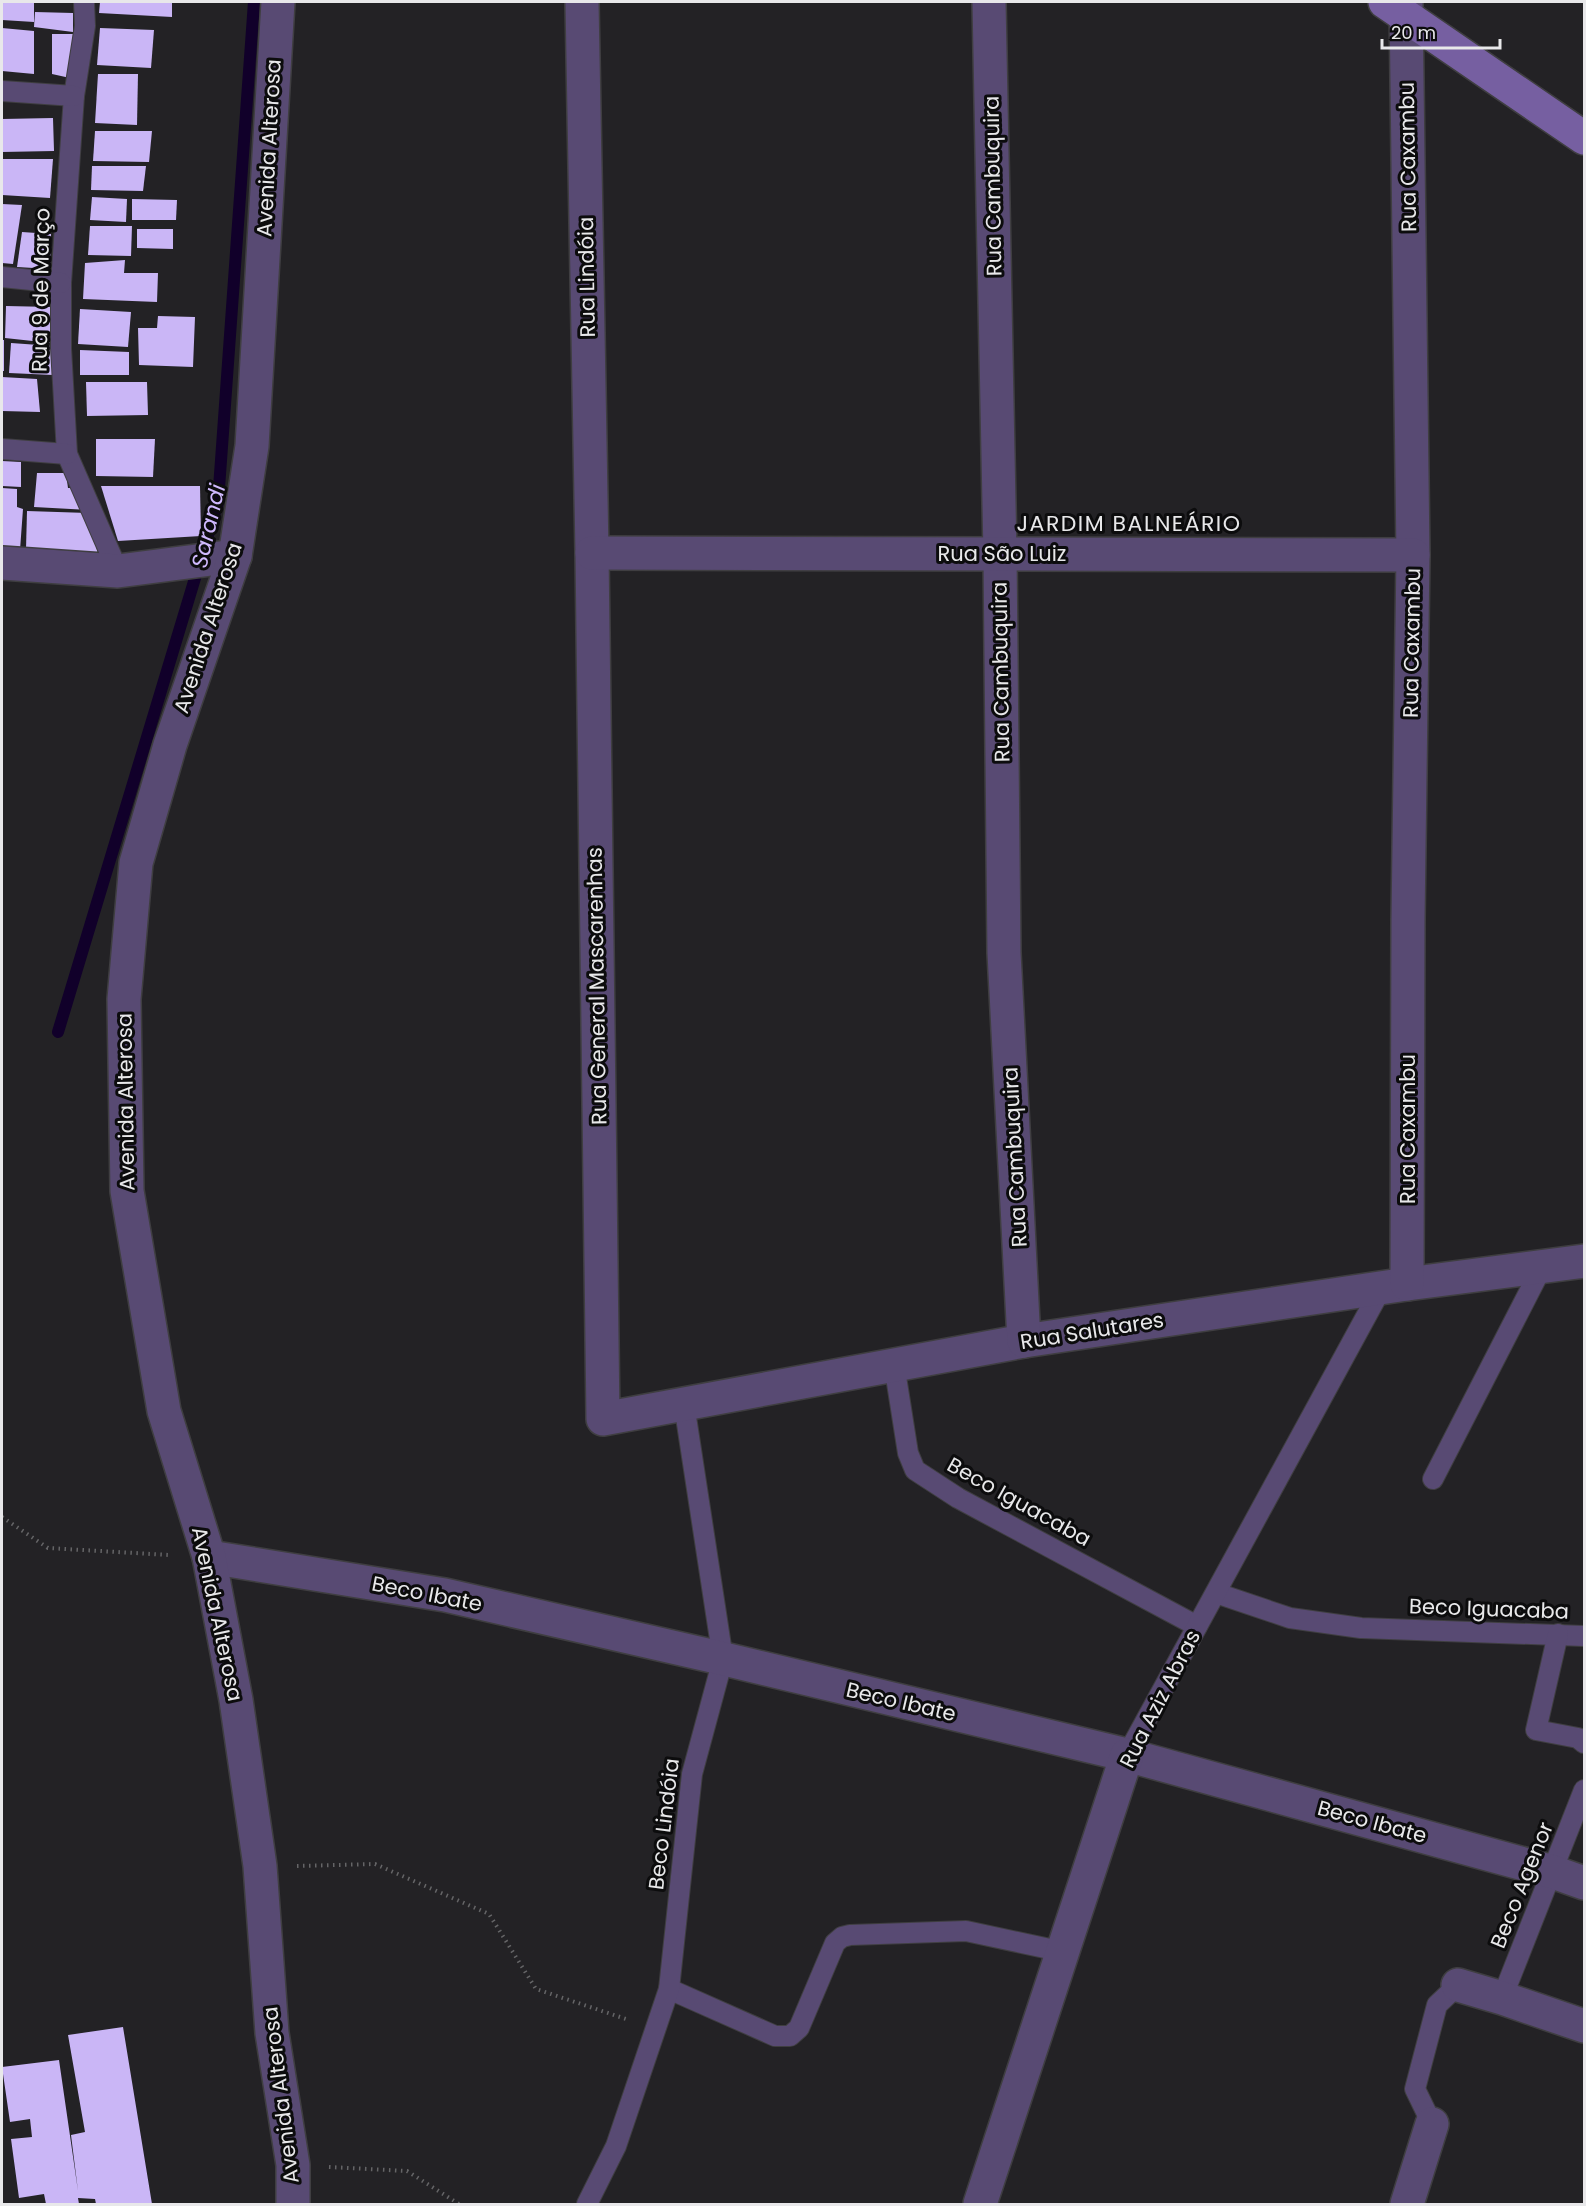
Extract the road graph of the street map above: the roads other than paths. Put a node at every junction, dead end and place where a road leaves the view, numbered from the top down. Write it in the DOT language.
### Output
graph roads {
  1 [pos="84,2"];
  2 [pos="278,2"];
  3 [pos="582,2"];
  4 [pos="989,2"];
  5 [pos="1399,6"];
  6 [pos="2,91"];
  7 [pos="74,96"];
  8 [pos="1584,138"];
  9 [pos="2,277"];
  10 [pos="61,283"];
  11 [pos="2,449"];
  12 [pos="67,454"];
  13 [pos="592,553"];
  14 [pos="1000,554"];
  15 [pos="235,555"];
  16 [pos="1413,555"];
  17 [pos="2,563"];
  18 [pos="118,571"];
  19 [pos="1584,1261"];
  20 [pos="1542,1268"];
  21 [pos="1394,1286"];
  22 [pos="1024,1341"];
  23 [pos="894,1364"];
  24 [pos="684,1404"];
  25 [pos="603,1419"];
  26 [pos="1433,1479"];
  27 [pos="209,1557"];
  28 [pos="1216,1593"];
  29 [pos="1197,1626"];
  30 [pos="1558,1634"];
  31 [pos="1584,1636"];
  32 [pos="723,1659"];
  33 [pos="1584,1743"];
  34 [pos="1127,1755"];
  35 [pos="1584,1790"];
  36 [pos="1554,1872"];
  37 [pos="1584,1883"];
  38 [pos="1064,1952"];
  39 [pos="1458,1985"];
  40 [pos="669,1989"];
  41 [pos="1503,1998"];
  42 [pos="1584,2026"];
  43 [pos="1432,2124"];
  44 [pos="293,2205"];
  45 [pos="586,2205"];
  46 [pos="980,2205"];
  47 [pos="1407,2205"];
  1 -- 7 [label="lane, Rua 9 de Março"];
  2 -- 15 [label="street, Avenida Alterosa"];
  3 -- 13 [label="street, Rua Lindóia"];
  4 -- 14 [label="street, Rua Cambuquira"];
  5 -- 8 [label="main road"];
  5 -- 16 [label="street, Rua Caxambu"];
  6 -- 7 [label="lane"];
  7 -- 10 [label="lane, Rua 9 de Março"];
  9 -- 10 [label="lane"];
  10 -- 12 [label="lane, Rua 9 de Março"];
  11 -- 12 [label="lane"];
  12 -- 18 [label="lane, Rua 9 de Março"];
  13 -- 14 [label="street, Rua São Luiz"];
  13 -- 25 [label="street, Rua General Mascarenhas"];
  14 -- 16 [label="street, Rua São Luiz"];
  14 -- 22 [label="street, Rua Cambuquira"];
  15 -- 18 [label="street"];
  15 -- 27 [label="street, Avenida Alterosa"];
  16 -- 21 [label="street, Rua Caxambu"];
  17 -- 18 [label="street"];
  19 -- 20 [label="street, Rua Salutares"];
  20 -- 21 [label="street, Rua Salutares"];
  20 -- 26 [label="lane"];
  21 -- 22 [label="street, Rua Salutares"];
  21 -- 28 [label="lane, Rua Aziz Abras"];
  22 -- 23 [label="street, Rua Salutares"];
  23 -- 24 [label="street, Rua Salutares"];
  23 -- 29 [label="lane, Beco Iguacaba"];
  24 -- 25 [label="street, Rua Salutares"];
  24 -- 32 [label="lane, Beco Lindóia"];
  27 -- 32 [label="street, Beco Ibate"];
  27 -- 44 [label="street, Avenida Alterosa"];
  28 -- 29 [label="lane, Rua Aziz Abras"];
  28 -- 30 [label="lane, Beco Iguacaba"];
  29 -- 34 [label="lane, Rua Aziz Abras"];
  30 -- 31 [label="lane, Beco Iguacaba"];
  30 -- 33 [label="lane"];
  32 -- 34 [label="street, Beco Ibate"];
  32 -- 40 [label="lane, Beco Lindóia"];
  34 -- 36 [label="street, Beco Ibate"];
  34 -- 38 [label="street, Rua Aziz Abras"];
  35 -- 36 [label="lane, Beco Agenor"];
  36 -- 37 [label="street, Beco Ibate"];
  36 -- 41 [label="lane, Beco Agenor"];
  38 -- 40 [label="lane"];
  38 -- 46 [label="street, Rua Aziz Abras"];
  39 -- 41 [label="street"];
  39 -- 43 [label="lane"];
  40 -- 45 [label="lane, Beco Lindóia"];
  41 -- 42 [label="street"];
  43 -- 47 [label="street"];
}
